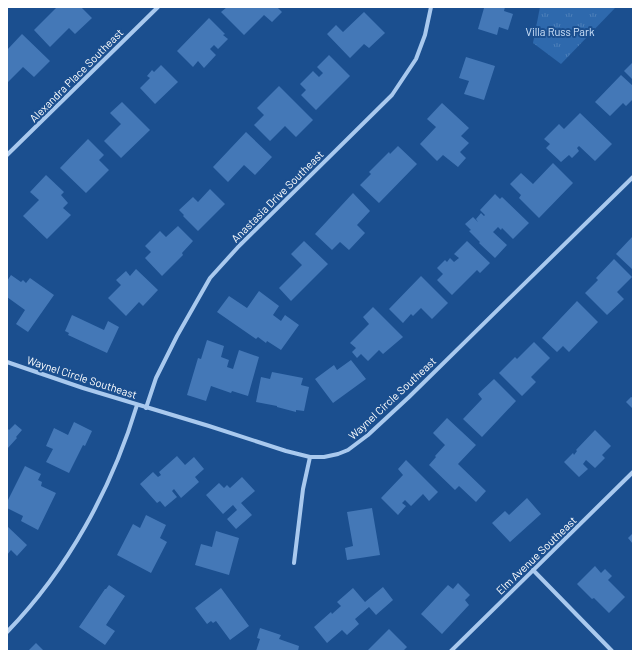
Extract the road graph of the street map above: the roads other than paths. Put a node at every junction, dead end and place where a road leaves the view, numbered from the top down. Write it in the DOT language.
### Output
graph roads {
  1 [pos="158,7"];
  2 [pos="431,7"];
  3 [pos="7,155"];
  4 [pos="633,177"];
  5 [pos="7,362"];
  6 [pos="137,405"];
  7 [pos="146,408"];
  8 [pos="310,457"];
  9 [pos="633,472"];
  10 [pos="294,563"];
  11 [pos="533,570"];
  12 [pos="7,632"];
  13 [pos="451,651"];
  14 [pos="612,651"];
  1 -- 3 [label="street, Alexandra Place Southeast"];
  2 -- 7 [label="street, Anastasia Drive Southeast"];
  4 -- 8 [label="street, Waynel Circle Southeast"];
  5 -- 6 [label="street, Waynel Circle Southeast"];
  6 -- 7 [label="street, Waynel Circle Southeast"];
  6 -- 12 [label="street"];
  7 -- 8 [label="street, Waynel Circle Southeast"];
  8 -- 10 [label="street"];
  9 -- 11 [label="street, Elm Avenue Southeast"];
  11 -- 13 [label="street, Elm Avenue Southeast"];
  11 -- 14 [label="street"];
}
